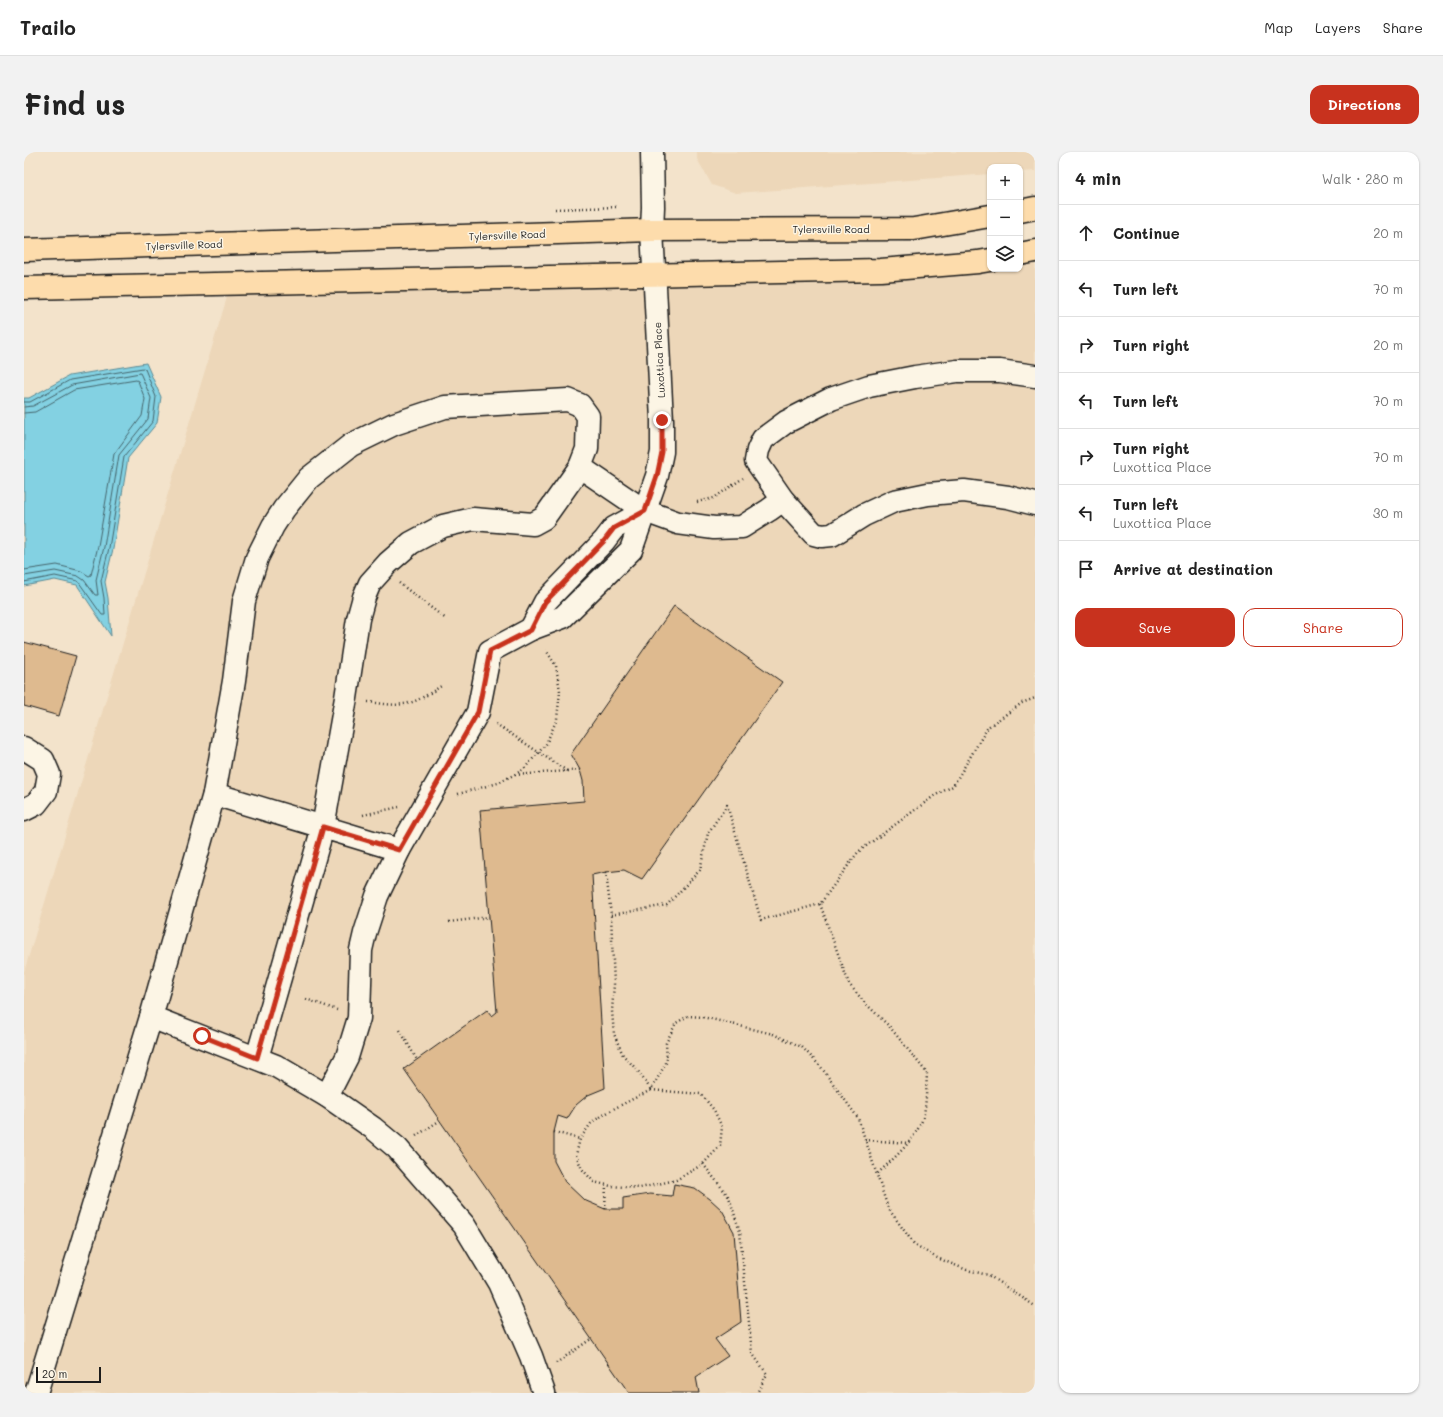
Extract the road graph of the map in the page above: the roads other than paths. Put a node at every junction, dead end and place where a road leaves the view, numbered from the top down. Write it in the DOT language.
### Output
graph roads {
  1 [pos="652,152"];
  2 [pos="1035,208"];
  3 [pos="1023,210"];
  4 [pos="987,217"];
  5 [pos="652,230"];
  6 [pos="24,250"];
  7 [pos="1035,251"];
  8 [pos="1023,253"];
  9 [pos="987,260"];
  10 [pos="655,276"];
  11 [pos="24,288"];
  12 [pos="1035,376"];
  13 [pos="580,467"];
  14 [pos="783,500"];
  15 [pos="1035,504"];
  16 [pos="645,511"];
  17 [pos="24,748"];
  18 [pos="214,794"];
  19 [pos="24,810"];
  20 [pos="323,827"];
  21 [pos="399,850"];
  22 [pos="151,1017"];
  23 [pos="257,1058"];
  24 [pos="327,1096"];
  25 [pos="36,1393"];
  26 [pos="544,1393"];
  1 -- 5 [label="street, Luxottica Place"];
  2 -- 3 [label="main road"];
  4 -- 5 [label="main road, Tylersville Road"];
  5 -- 6 [label="main road, Tylersville Road"];
  5 -- 10 [label="street, Luxottica Place"];
  7 -- 8 [label="main road"];
  9 -- 10 [label="main road"];
  10 -- 11 [label="main road"];
  10 -- 16 [label="street, Luxottica Place"];
  12 -- 14 [label="street"];
  13 -- 16 [label="street"];
  13 -- 18 [label="street"];
  13 -- 20 [label="street"];
  14 -- 15 [label="street"];
  14 -- 16 [label="street"];
  16 -- 21 [label="street, Luxottica Place"];
  17 -- 19 [label="street"];
  18 -- 20 [label="street"];
  18 -- 22 [label="street"];
  20 -- 21 [label="street"];
  20 -- 23 [label="street"];
  21 -- 24 [label="street"];
  22 -- 23 [label="street"];
  22 -- 25 [label="street"];
  23 -- 24 [label="street"];
  24 -- 26 [label="street"];
}
